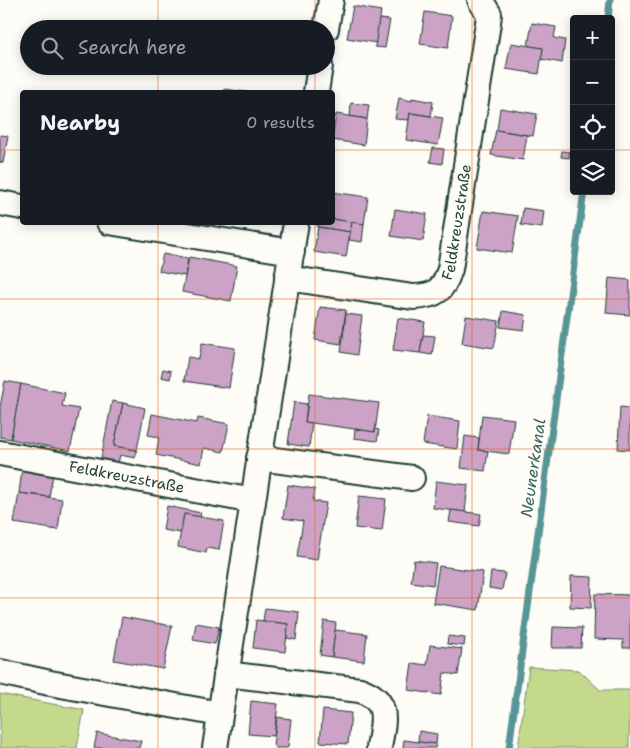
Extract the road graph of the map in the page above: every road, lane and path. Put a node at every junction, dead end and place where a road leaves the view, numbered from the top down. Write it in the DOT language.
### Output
graph roads {
  1 [pos="331,0"];
  2 [pos="480,0"];
  3 [pos="328,20"];
  4 [pos="319,75"];
  5 [pos="316,90"];
  6 [pos="0,203"];
  7 [pos="20,207"];
  8 [pos="127,225"];
  9 [pos="296,225"];
  10 [pos="292,252"];
  11 [pos="287,278"];
  12 [pos="0,453"];
  13 [pos="259,458"];
  14 [pos="412,478"];
  15 [pos="252,501"];
  16 [pos="0,672"];
  17 [pos="226,674"];
  18 [pos="220,714"];
  19 [pos="215,748"];
  20 [pos="379,748"];
  1 -- 3 [label="street"];
  2 -- 11 [label="street, Feldkreuzstraße"];
  4 -- 5 [label="street"];
  6 -- 7 [label="street"];
  8 -- 10 [label="street"];
  9 -- 10 [label="street"];
  10 -- 11 [label="street"];
  11 -- 13 [label="street"];
  12 -- 15 [label="street, Feldkreuzstraße"];
  13 -- 14 [label="street"];
  13 -- 15 [label="street"];
  15 -- 17 [label="street"];
  16 -- 18 [label="street"];
  17 -- 18 [label="street"];
  17 -- 20 [label="street"];
  18 -- 19 [label="street"];
}
